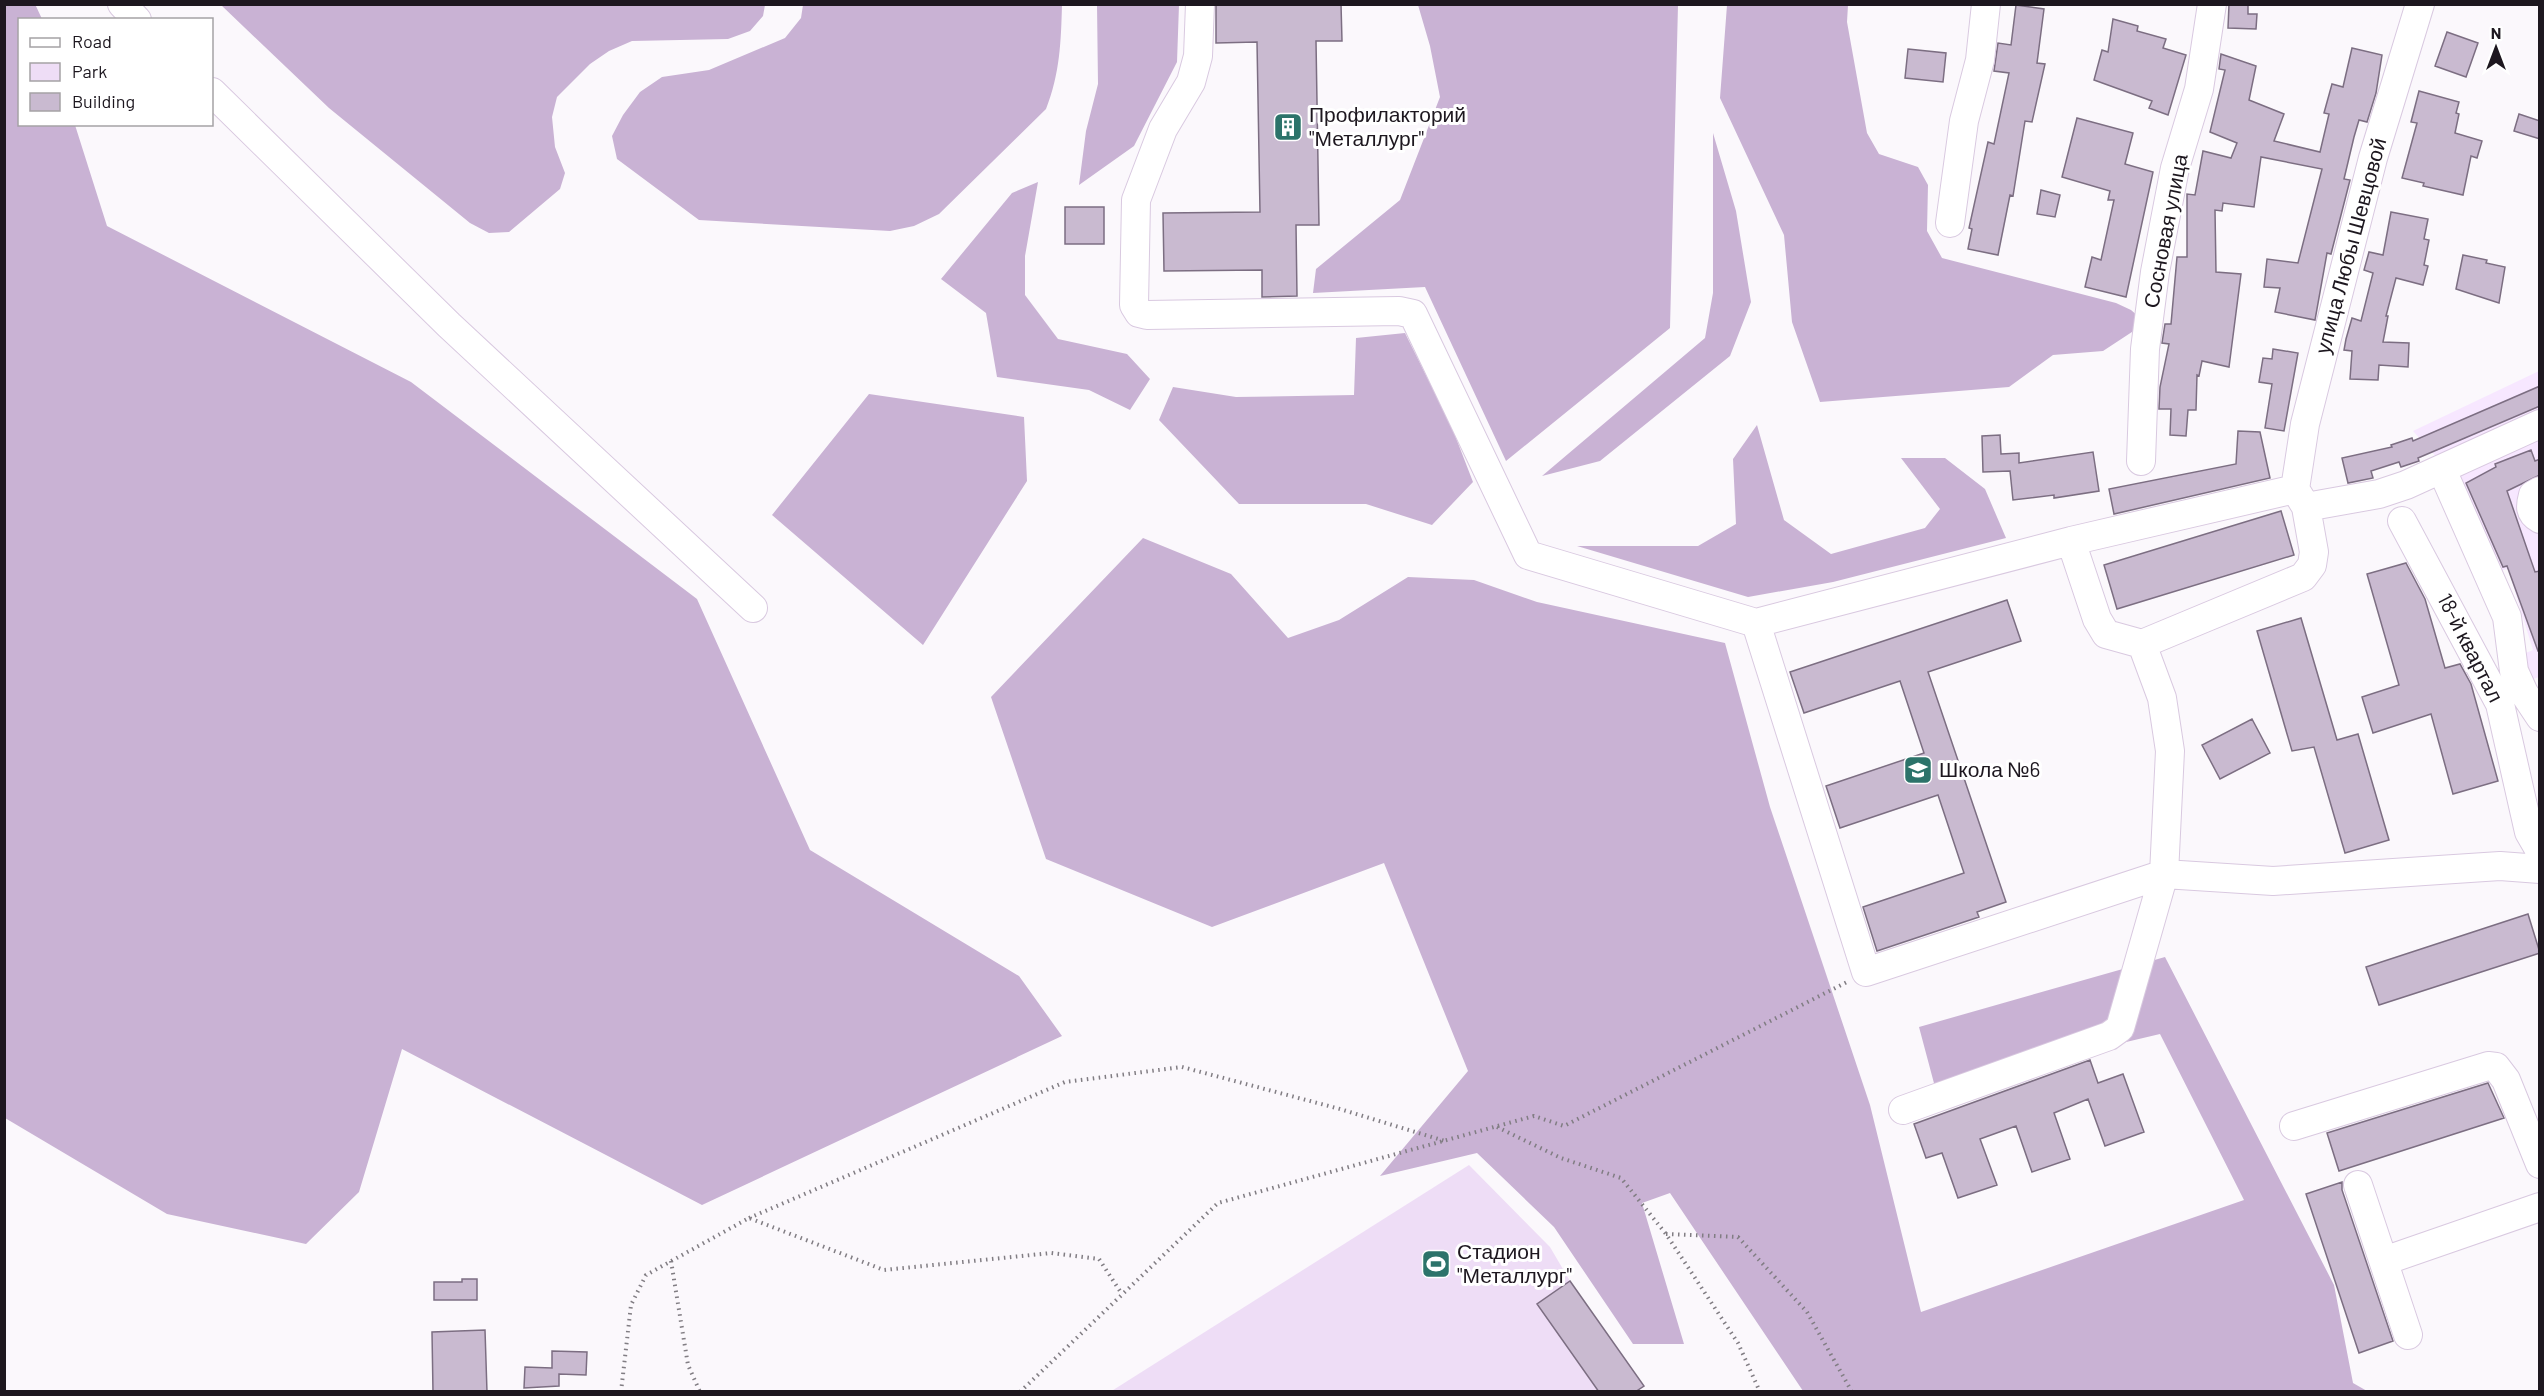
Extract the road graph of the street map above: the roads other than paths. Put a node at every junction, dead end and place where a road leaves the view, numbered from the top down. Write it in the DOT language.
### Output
graph roads {
  1 [pos="122,4"];
  2 [pos="1200,4"];
  3 [pos="1986,4"];
  4 [pos="2212,4"];
  5 [pos="2420,4"];
  6 [pos="135,18"];
  7 [pos="213,93"];
  8 [pos="1950,223"];
  9 [pos="2540,424"];
  10 [pos="2141,461"];
  11 [pos="2442,470"];
  12 [pos="2540,491"];
  13 [pos="2300,498"];
  14 [pos="2540,519"];
  15 [pos="2402,521"];
  16 [pos="2071,541"];
  17 [pos="753,608"];
  18 [pos="1756,623"];
  19 [pos="2142,644"];
  20 [pos="2540,717"];
  21 [pos="2540,727"];
  22 [pos="2511,750"];
  23 [pos="2540,851"];
  24 [pos="2540,869"];
  25 [pos="2164,874"];
  26 [pos="1903,1110"];
  27 [pos="2294,1126"];
  28 [pos="2540,1164"];
  29 [pos="2358,1185"];
  30 [pos="2540,1207"];
  31 [pos="2384,1261"];
  32 [pos="2408,1335"];
  1 -- 6 [label="street"];
  2 -- 18 [label="street"];
  3 -- 8 [label="street"];
  4 -- 10 [label="street, Сосновая улица"];
  5 -- 13 [label="street, улица Любы Шевцовой"];
  7 -- 17 [label="street"];
  9 -- 11 [label="street"];
  11 -- 13 [label="street"];
  11 -- 20 [label="street"];
  12 -- 14 [label="street"];
  13 -- 16 [label="street"];
  13 -- 19 [label="street, улица Любы Шевцовой"];
  15 -- 22 [label="street, 18-й квартал"];
  16 -- 18 [label="street"];
  16 -- 19 [label="street"];
  18 -- 25 [label="street"];
  19 -- 25 [label="street"];
  21 -- 22 [label="street"];
  22 -- 23 [label="street, 18-й квартал"];
  24 -- 25 [label="street"];
  25 -- 26 [label="street"];
  27 -- 28 [label="street"];
  29 -- 31 [label="street"];
  30 -- 31 [label="street"];
  31 -- 32 [label="street"];
}
